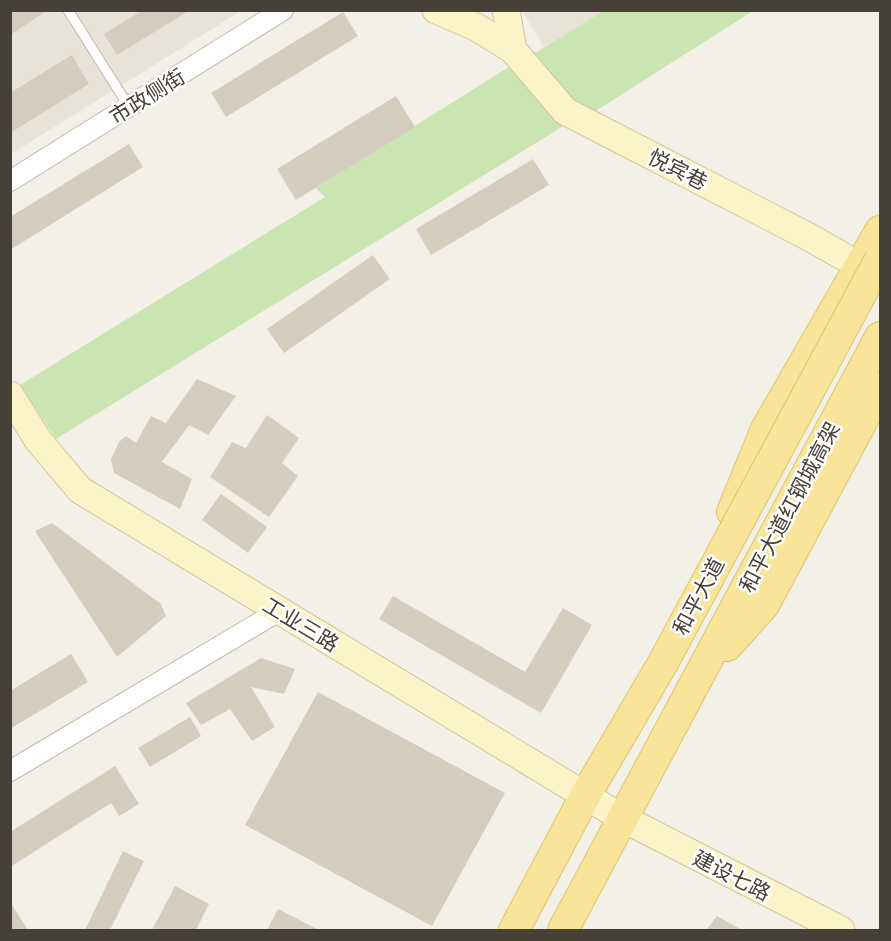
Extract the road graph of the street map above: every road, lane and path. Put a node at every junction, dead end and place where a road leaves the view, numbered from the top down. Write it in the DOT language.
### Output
graph roads {
  1 [pos="68,10"];
  2 [pos="283,10"];
  3 [pos="436,10"];
  4 [pos="506,10"];
  5 [pos="513,50"];
  6 [pos="129,107"];
  7 [pos="10,182"];
  8 [pos="880,231"];
  9 [pos="870,263"];
  10 [pos="880,337"];
  11 [pos="880,388"];
  12 [pos="10,395"];
  13 [pos="279,611"];
  14 [pos="698,677"];
  15 [pos="10,771"];
  16 [pos="585,796"];
  17 [pos="624,819"];
  18 [pos="514,930"];
  19 [pos="563,930"];
  20 [pos="841,930"];
  1 -- 6 [label="lane"];
  2 -- 6 [label="street, 市政侧街"];
  3 -- 5 [label="main road"];
  4 -- 5 [label="main road"];
  5 -- 9 [label="main road, 悦宾巷"];
  6 -- 7 [label="street, 市政侧街"];
  8 -- 9 [label="main road, 和平大道"];
  9 -- 16 [label="main road, 和平大道, bridge"];
  10 -- 14 [label="main road, 和平大道红钢城高架"];
  11 -- 14 [label="main road"];
  12 -- 13 [label="main road, 工业三路"];
  13 -- 15 [label="street"];
  13 -- 16 [label="main road, 工业三路"];
  14 -- 17 [label="main road"];
  16 -- 17 [label="main road, 工业三路"];
  16 -- 18 [label="main road, 和平大道"];
  17 -- 19 [label="main road"];
  17 -- 20 [label="main road, 建设七路"];
}
